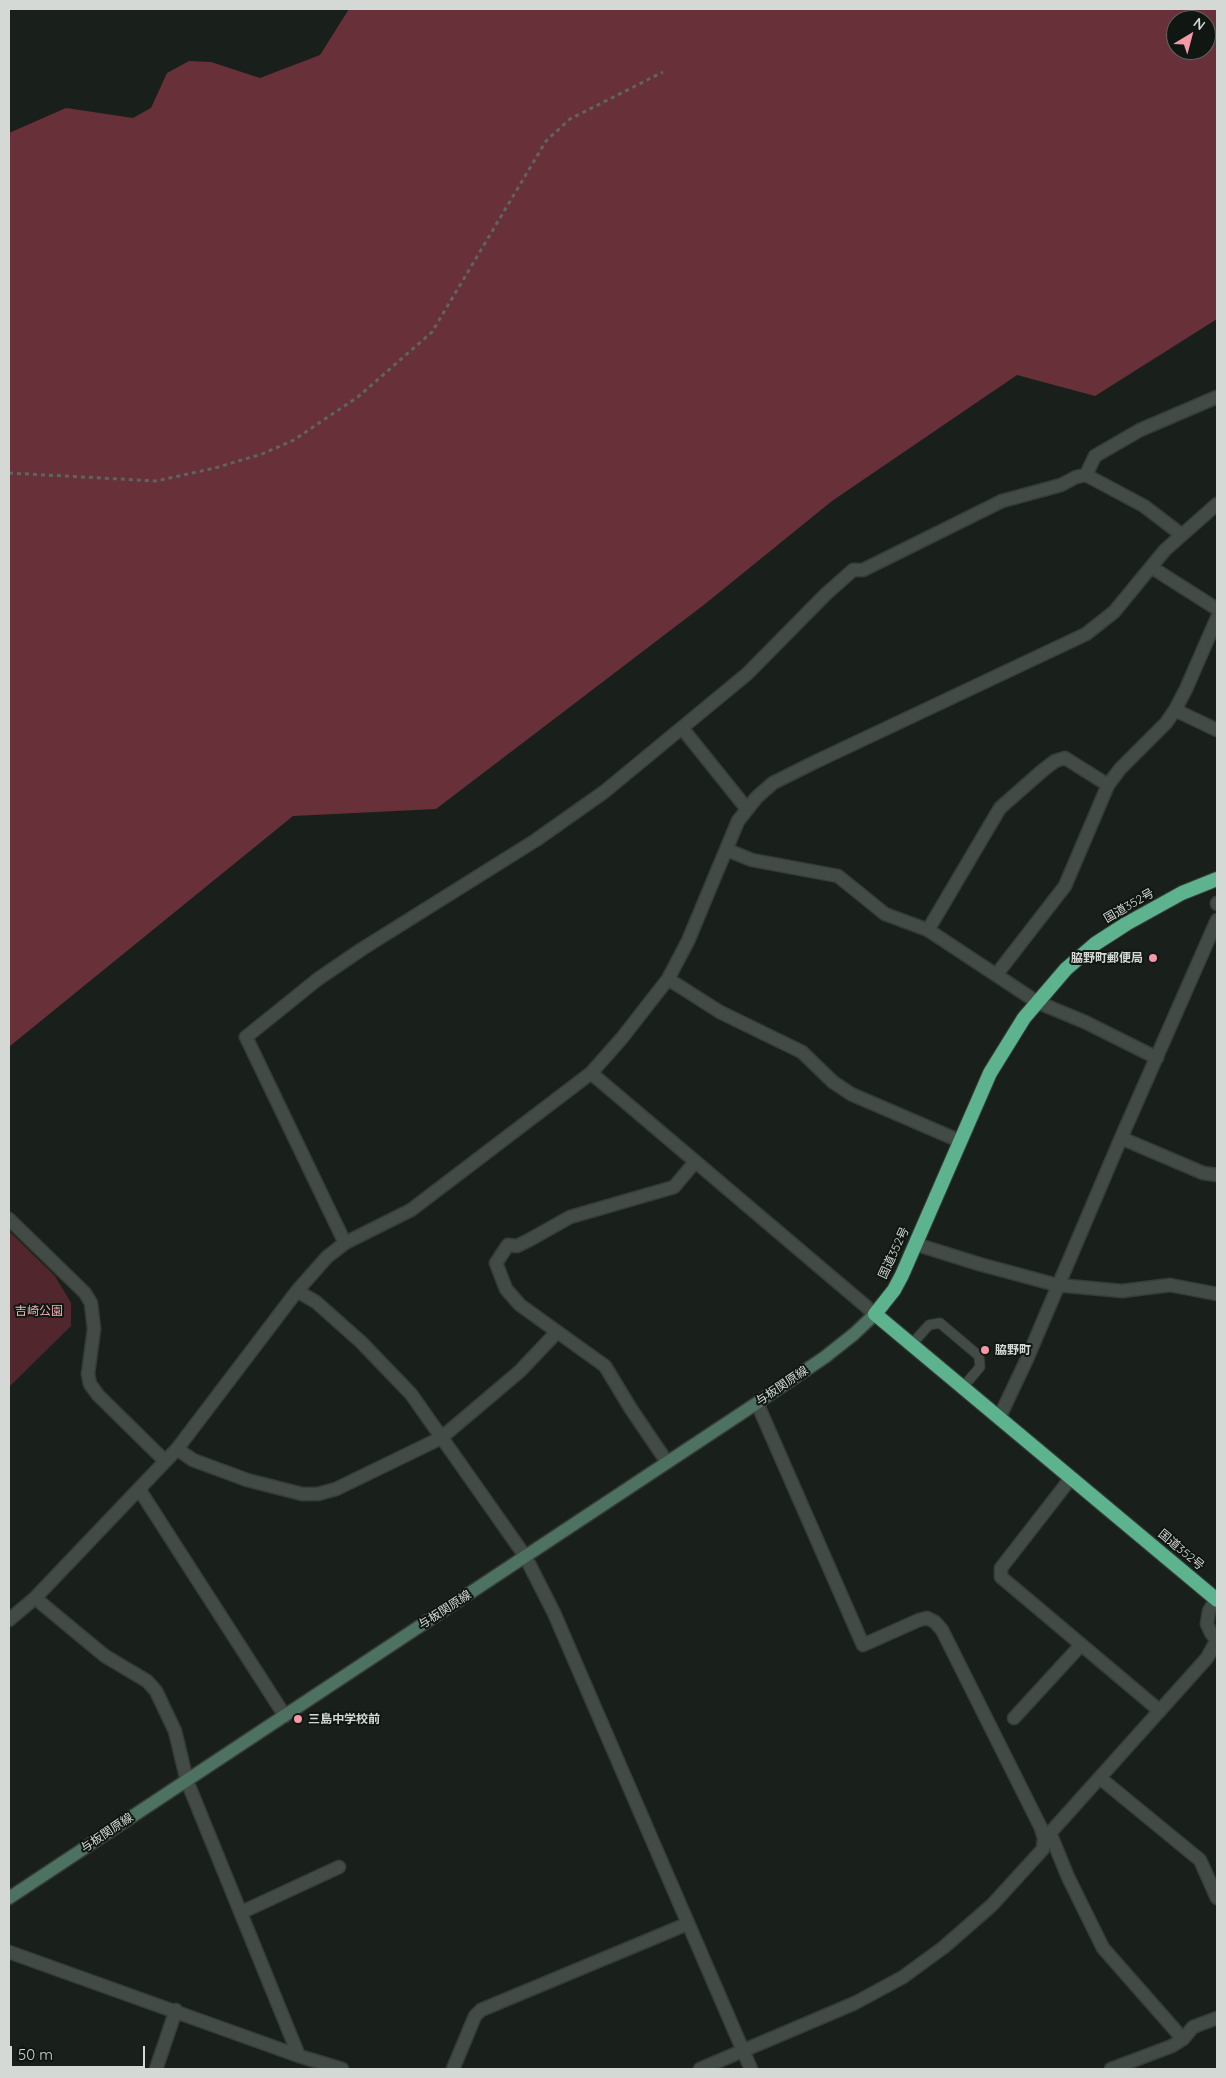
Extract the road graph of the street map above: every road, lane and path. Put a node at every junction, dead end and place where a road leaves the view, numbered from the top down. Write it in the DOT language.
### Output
graph roads {
  1 [pos="663,72"];
  2 [pos="1217,397"];
  3 [pos="9,473"];
  4 [pos="1086,475"];
  5 [pos="1217,504"];
  6 [pos="1182,535"];
  7 [pos="1151,567"];
  8 [pos="1217,609"];
  9 [pos="1217,618"];
  10 [pos="1176,710"];
  11 [pos="682,728"];
  12 [pos="1217,730"];
  13 [pos="1108,785"];
  14 [pos="747,809"];
  15 [pos="727,850"];
  16 [pos="1217,879"];
  17 [pos="1217,920"];
  18 [pos="928,930"];
  19 [pos="996,975"];
  20 [pos="668,979"];
  21 [pos="1037,1002"];
  22 [pos="1157,1058"];
  23 [pos="591,1073"];
  24 [pos="1121,1138"];
  25 [pos="960,1141"];
  26 [pos="695,1162"];
  27 [pos="1217,1175"];
  28 [pos="9,1219"];
  29 [pos="345,1243"];
  30 [pos="915,1244"];
  31 [pos="1057,1285"];
  32 [pos="298,1291"];
  33 [pos="1217,1294"];
  34 [pos="875,1314"];
  35 [pos="557,1332"];
  36 [pos="911,1345"];
  37 [pos="963,1386"];
  38 [pos="757,1403"];
  39 [pos="1000,1416"];
  40 [pos="440,1438"];
  41 [pos="177,1449"];
  42 [pos="165,1461"];
  43 [pos="668,1462"];
  44 [pos="1071,1478"];
  45 [pos="139,1489"];
  46 [pos="525,1556"];
  47 [pos="34,1598"];
  48 [pos="1217,1600"];
  49 [pos="9,1620"];
  50 [pos="1217,1640"];
  51 [pos="1081,1645"];
  52 [pos="1160,1711"];
  53 [pos="285,1716"];
  54 [pos="1014,1718"];
  55 [pos="1100,1778"];
  56 [pos="187,1781"];
  57 [pos="1047,1835"];
  58 [pos="339,1867"];
  59 [pos="9,1898"];
  60 [pos="1217,1898"];
  61 [pos="242,1912"];
  62 [pos="687,1924"];
  63 [pos="9,1952"];
  64 [pos="176,2010"];
  65 [pos="1217,2018"];
  66 [pos="1183,2039"];
  67 [pos="743,2052"];
  68 [pos="298,2056"];
  69 [pos="156,2069"];
  70 [pos="342,2069"];
  71 [pos="453,2069"];
  72 [pos="700,2069"];
  73 [pos="751,2069"];
  74 [pos="1111,2069"];
  1 -- 3 [label="path"];
  2 -- 4 [label="street"];
  4 -- 6 [label="street"];
  4 -- 11 [label="street"];
  5 -- 6 [label="street"];
  6 -- 7 [label="street"];
  7 -- 8 [label="street"];
  7 -- 14 [label="street"];
  9 -- 10 [label="street"];
  10 -- 12 [label="street"];
  10 -- 13 [label="street"];
  11 -- 14 [label="street"];
  11 -- 29 [label="street"];
  13 -- 18 [label="street"];
  13 -- 19 [label="street"];
  14 -- 15 [label="street"];
  15 -- 18 [label="street"];
  15 -- 20 [label="street"];
  16 -- 21 [label="highway, 国道352号"];
  17 -- 22 [label="street"];
  18 -- 19 [label="street"];
  19 -- 21 [label="street"];
  20 -- 23 [label="street"];
  20 -- 25 [label="street"];
  21 -- 22 [label="street"];
  21 -- 25 [label="highway, 国道352号"];
  22 -- 24 [label="street"];
  23 -- 26 [label="street"];
  23 -- 29 [label="street"];
  24 -- 27 [label="street"];
  24 -- 31 [label="street"];
  25 -- 30 [label="highway, 国道352号"];
  26 -- 34 [label="street"];
  26 -- 35 [label="street"];
  28 -- 42 [label="street"];
  29 -- 32 [label="street"];
  30 -- 31 [label="street"];
  30 -- 34 [label="highway, 国道352号"];
  31 -- 33 [label="street"];
  31 -- 39 [label="street"];
  32 -- 40 [label="street"];
  32 -- 41 [label="street"];
  34 -- 36 [label="highway, 国道352号"];
  34 -- 38 [label="main road, 与板関原線"];
  35 -- 40 [label="street"];
  35 -- 43 [label="street"];
  36 -- 37 [label="highway, 国道352号"];
  36 -- 37 [label="lane"];
  37 -- 39 [label="highway, 国道352号"];
  38 -- 43 [label="main road, 与板関原線"];
  38 -- 57 [label="street"];
  39 -- 44 [label="highway, 国道352号"];
  40 -- 41 [label="street"];
  40 -- 46 [label="street"];
  41 -- 42 [label="street"];
  42 -- 45 [label="street"];
  43 -- 46 [label="main road, 与板関原線"];
  44 -- 48 [label="highway, 国道352号"];
  44 -- 51 [label="street"];
  45 -- 47 [label="street"];
  45 -- 53 [label="street"];
  46 -- 53 [label="main road, 与板関原線"];
  46 -- 62 [label="street"];
  47 -- 49 [label="street"];
  47 -- 56 [label="street"];
  48 -- 50 [label="street"];
  50 -- 52 [label="street"];
  51 -- 52 [label="street"];
  51 -- 54 [label="street"];
  52 -- 55 [label="street"];
  53 -- 56 [label="main road, 与板関原線"];
  55 -- 57 [label="street"];
  55 -- 60 [label="street"];
  56 -- 59 [label="main road, 与板関原線"];
  56 -- 61 [label="street"];
  57 -- 66 [label="street"];
  57 -- 67 [label="street"];
  58 -- 61 [label="street"];
  61 -- 68 [label="street"];
  62 -- 67 [label="street"];
  62 -- 71 [label="street"];
  63 -- 64 [label="street"];
  64 -- 68 [label="street"];
  64 -- 69 [label="street"];
  65 -- 66 [label="street"];
  66 -- 74 [label="street"];
  67 -- 72 [label="street"];
  67 -- 73 [label="street"];
  68 -- 70 [label="street"];
}
